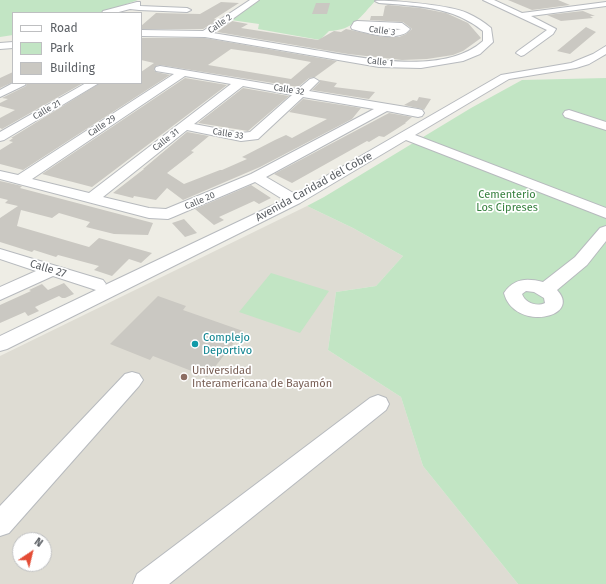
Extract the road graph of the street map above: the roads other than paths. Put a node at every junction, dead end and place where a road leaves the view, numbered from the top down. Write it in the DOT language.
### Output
graph roads {
  1 [pos="255,0"];
  2 [pos="487,0"];
  3 [pos="598,0"];
  4 [pos="543,2"];
  5 [pos="606,4"];
  6 [pos="375,5"];
  7 [pos="132,8"];
  8 [pos="187,10"];
  9 [pos="562,10"];
  10 [pos="111,12"];
  11 [pos="523,16"];
  12 [pos="356,26"];
  13 [pos="142,33"];
  14 [pos="205,34"];
  15 [pos="12,45"];
  16 [pos="0,46"];
  17 [pos="606,49"];
  18 [pos="521,53"];
  19 [pos="160,69"];
  20 [pos="183,73"];
  21 [pos="314,81"];
  22 [pos="240,82"];
  23 [pos="19,84"];
  24 [pos="92,84"];
  25 [pos="302,92"];
  26 [pos="0,94"];
  27 [pos="386,107"];
  28 [pos="418,113"];
  29 [pos="569,114"];
  30 [pos="184,126"];
  31 [pos="606,126"];
  32 [pos="406,136"];
  33 [pos="0,137"];
  34 [pos="0,175"];
  35 [pos="256,177"];
  36 [pos="21,180"];
  37 [pos="92,198"];
  38 [pos="295,200"];
  39 [pos="606,213"];
  40 [pos="606,231"];
  41 [pos="0,254"];
  42 [pos="52,270"];
  43 [pos="97,284"];
  44 [pos="545,290"];
  45 [pos="0,294"];
  46 [pos="0,344"];
  47 [pos="132,380"];
  48 [pos="378,404"];
  49 [pos="0,524"];
  50 [pos="147,584"];
  1 -- 14 [label="street, Calle 2"];
  2 -- 11 [label="street"];
  3 -- 5 [label="street"];
  4 -- 9 [label="street"];
  5 -- 9 [label="street"];
  6 -- 12 [label="street"];
  6 -- 14 [label="street, Calle 1"];
  7 -- 8 [label="street"];
  7 -- 10 [label="street"];
  9 -- 11 [label="street"];
  11 -- 18 [label="street"];
  13 -- 14 [label="street, Calle 1"];
  15 -- 16 [label="street"];
  17 -- 32 [label="street, Avenida Caridad del Cobre"];
  19 -- 20 [label="street, Calle 32"];
  20 -- 22 [label="street, Calle 32"];
  20 -- 36 [label="street, Calle 29"];
  21 -- 25 [label="street"];
  22 -- 25 [label="street, Calle 32"];
  22 -- 30 [label="street, Calle 31"];
  23 -- 26 [label="street"];
  24 -- 33 [label="street, Calle 21"];
  25 -- 27 [label="street, Calle 32"];
  25 -- 30 [label="street, Calle 33"];
  27 -- 28 [label="street, Calle 32"];
  27 -- 35 [label="street, Calle 20"];
  29 -- 31 [label="street"];
  30 -- 37 [label="street, Calle 31"];
  32 -- 38 [label="street, Avenida Caridad del Cobre"];
  32 -- 39 [label="street"];
  34 -- 36 [label="street, Calle 20"];
  35 -- 37 [label="street, Calle 20"];
  35 -- 38 [label="street"];
  36 -- 37 [label="street, Calle 20"];
  38 -- 46 [label="street, Avenida Caridad del Cobre"];
  40 -- 44 [label="street"];
  41 -- 42 [label="street, Calle 27"];
  42 -- 43 [label="street, Calle 27"];
  42 -- 45 [label="street"];
  47 -- 49 [label="street"];
  48 -- 50 [label="street"];
}
